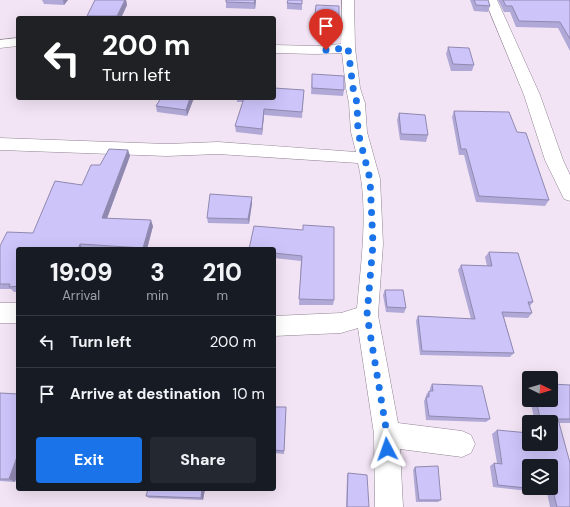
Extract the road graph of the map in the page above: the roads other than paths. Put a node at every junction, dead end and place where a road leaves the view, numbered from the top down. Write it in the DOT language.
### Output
graph roads {
  1 [pos="348,0"];
  2 [pos="491,0"];
  3 [pos="16,42"];
  4 [pos="0,44"];
  5 [pos="348,48"];
  6 [pos="276,49"];
  7 [pos="0,144"];
  8 [pos="366,158"];
  9 [pos="570,194"];
  10 [pos="0,312"];
  11 [pos="16,313"];
  12 [pos="367,315"];
  13 [pos="276,326"];
  14 [pos="387,434"];
  15 [pos="462,444"];
  16 [pos="389,507"];
  1 -- 5 [label="street"];
  2 -- 9 [label="street"];
  3 -- 4 [label="street"];
  5 -- 6 [label="street"];
  5 -- 8 [label="street"];
  7 -- 8 [label="street"];
  8 -- 12 [label="street"];
  10 -- 11 [label="street"];
  12 -- 13 [label="street"];
  12 -- 14 [label="street"];
  14 -- 15 [label="street"];
  14 -- 16 [label="street"];
}
